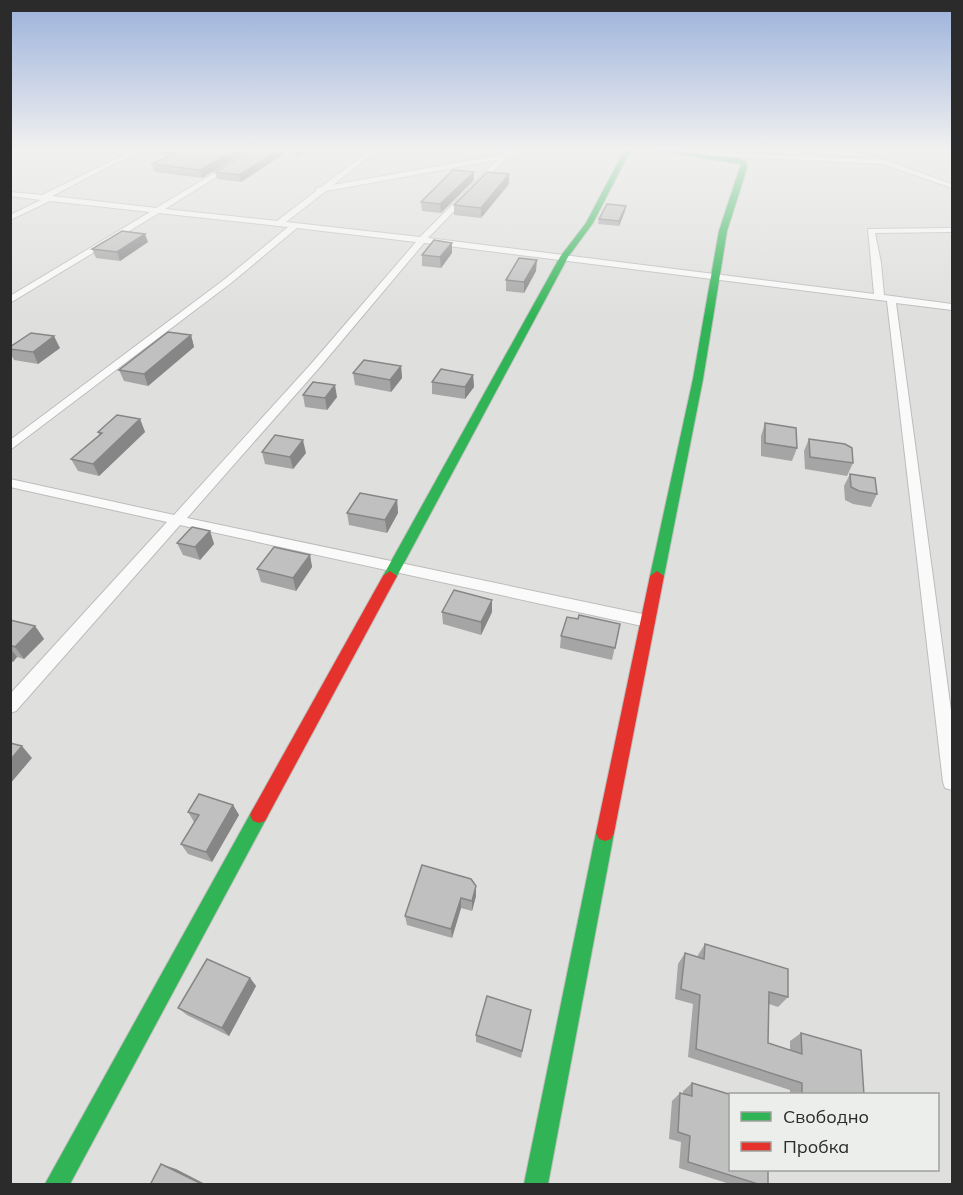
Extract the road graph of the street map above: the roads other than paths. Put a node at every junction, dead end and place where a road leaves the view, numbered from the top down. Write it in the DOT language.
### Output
graph roads {
  1 [pos="30,207"];
  2 [pos="134,207"];
  3 [pos="160,207"];
  4 [pos="300,207"];
  5 [pos="454,207"];
  6 [pos="598,207"];
  7 [pos="730,207"];
  8 [pos="156,209"];
  9 [pos="10,218"];
  10 [pos="280,224"];
  11 [pos="296,225"];
  12 [pos="952,230"];
  13 [pos="422,240"];
  14 [pos="564,257"];
  15 [pos="717,276"];
  16 [pos="885,298"];
  17 [pos="10,300"];
  18 [pos="952,307"];
  19 [pos="10,446"];
  20 [pos="10,483"];
  21 [pos="177,520"];
  22 [pos="392,568"];
  23 [pos="647,621"];
  24 [pos="948,686"];
  25 [pos="10,706"];
  26 [pos="952,782"];
  27 [pos="57,1185"];
  28 [pos="536,1185"];
  1 -- 9 [label="street"];
  2 -- 8 [label="street"];
  3 -- 8 [label="street"];
  4 -- 10 [label="street"];
  5 -- 13 [label="street"];
  6 -- 14 [label="street"];
  7 -- 15 [label="street"];
  8 -- 10 [label="street"];
  8 -- 17 [label="street"];
  10 -- 11 [label="street"];
  11 -- 13 [label="street"];
  11 -- 19 [label="street"];
  12 -- 16 [label="street"];
  13 -- 14 [label="street"];
  13 -- 21 [label="street"];
  14 -- 15 [label="street"];
  14 -- 22 [label="street"];
  15 -- 16 [label="street"];
  15 -- 23 [label="street"];
  16 -- 18 [label="street"];
  16 -- 24 [label="street"];
  20 -- 21 [label="street"];
  21 -- 22 [label="street"];
  21 -- 25 [label="street"];
  22 -- 23 [label="street"];
  22 -- 27 [label="street"];
  23 -- 28 [label="street"];
  24 -- 26 [label="street"];
}
